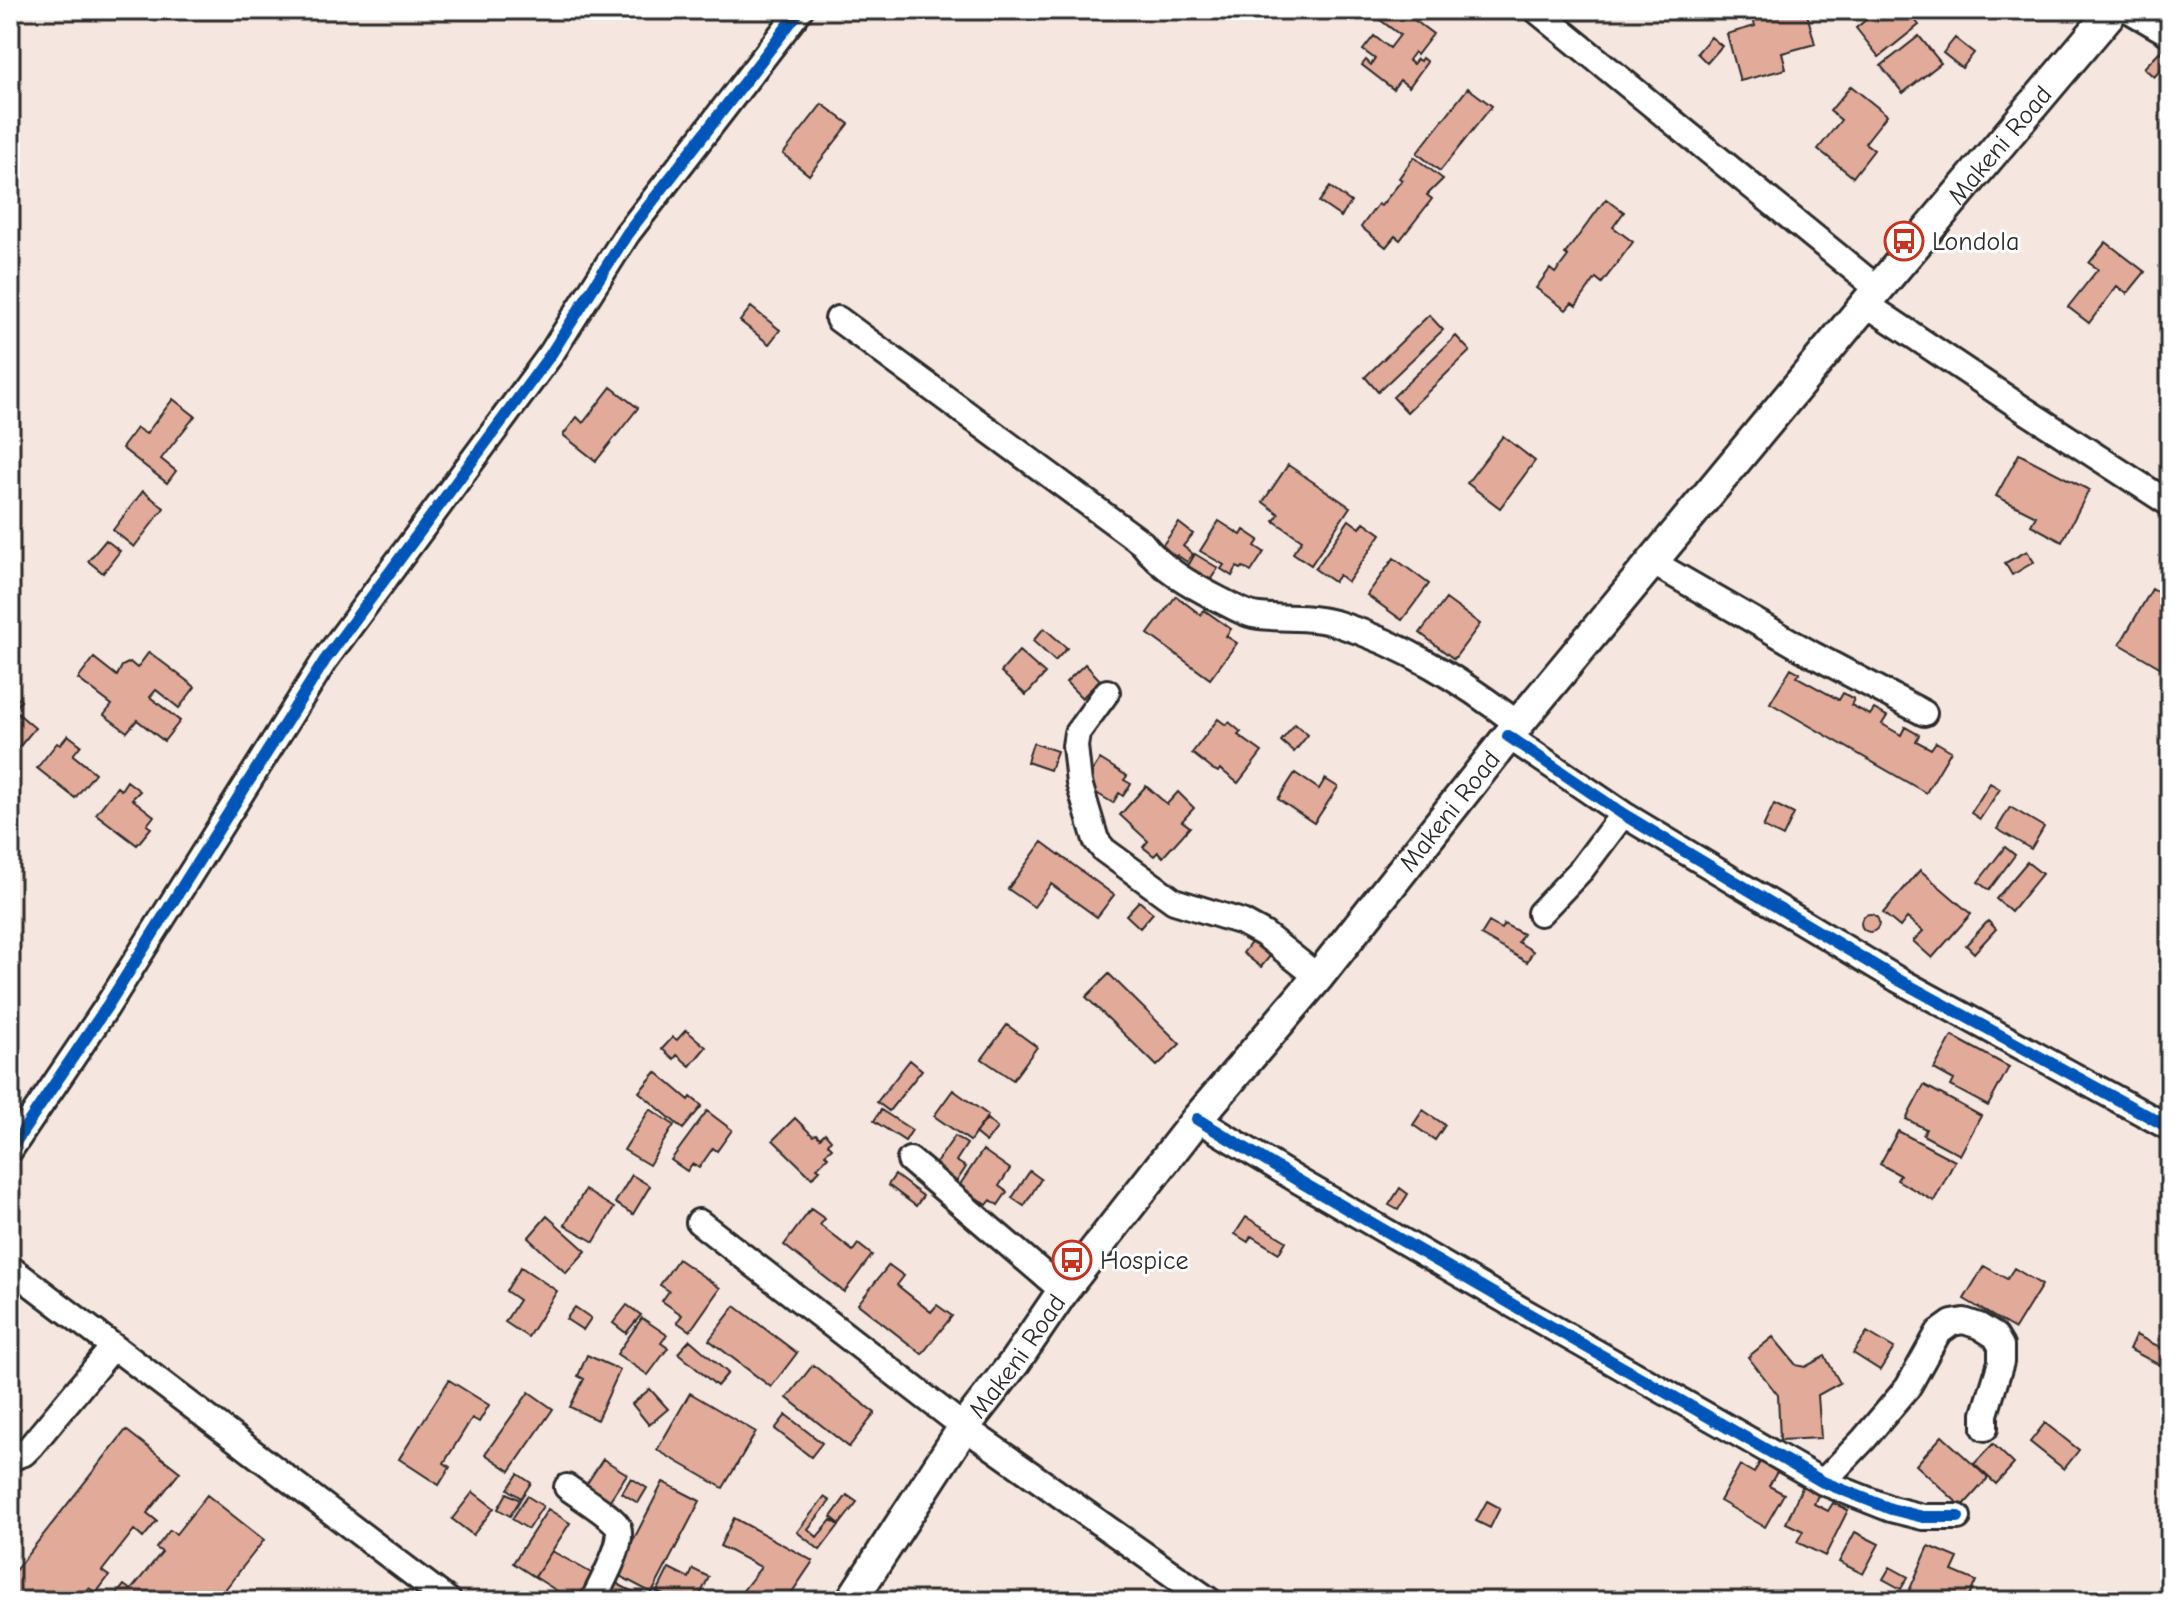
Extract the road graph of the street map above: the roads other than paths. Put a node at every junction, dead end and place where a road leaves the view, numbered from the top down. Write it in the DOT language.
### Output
graph roads {
  1 [pos="800,10"];
  2 [pos="1536,10"];
  3 [pos="2113,10"];
  4 [pos="2129,10"];
  5 [pos="2170,34"];
  6 [pos="1872,297"];
  7 [pos="838,319"];
  8 [pos="2170,504"];
  9 [pos="1652,562"];
  10 [pos="1107,692"];
  11 [pos="1924,713"];
  12 [pos="1513,730"];
  13 [pos="1623,814"];
  14 [pos="1540,913"];
  15 [pos="1318,977"];
  16 [pos="1197,1119"];
  17 [pos="2170,1128"];
  18 [pos="10,1150"];
  19 [pos="910,1160"];
  20 [pos="699,1222"];
  21 [pos="10,1268"];
  22 [pos="1063,1291"];
  23 [pos="113,1347"];
  24 [pos="964,1427"];
  25 [pos="1985,1428"];
  26 [pos="10,1458"];
  27 [pos="1823,1482"];
  28 [pos="567,1487"];
  29 [pos="1958,1517"];
  30 [pos="449,1601"];
  31 [pos="593,1601"];
  32 [pos="851,1601"];
  33 [pos="1210,1601"];
  1 -- 18 [label="street"];
  2 -- 6 [label="street"];
  3 -- 6 [label="main road, Makeni Road"];
  4 -- 5 [label="street"];
  6 -- 8 [label="street"];
  6 -- 9 [label="main road, Makeni Road"];
  7 -- 12 [label="street"];
  9 -- 11 [label="street"];
  9 -- 12 [label="main road, Makeni Road"];
  10 -- 15 [label="street"];
  12 -- 13 [label="street"];
  12 -- 15 [label="main road, Makeni Road"];
  13 -- 14 [label="street"];
  13 -- 17 [label="street"];
  15 -- 16 [label="main road, Makeni Road"];
  16 -- 22 [label="main road, Makeni Road"];
  16 -- 27 [label="street"];
  19 -- 22 [label="street"];
  20 -- 24 [label="street"];
  21 -- 23 [label="street"];
  22 -- 24 [label="main road, Makeni Road"];
  23 -- 26 [label="street"];
  23 -- 30 [label="street"];
  24 -- 32 [label="main road, Makeni Road"];
  24 -- 33 [label="street"];
  25 -- 27 [label="street"];
  27 -- 29 [label="street"];
  28 -- 31 [label="street"];
}
